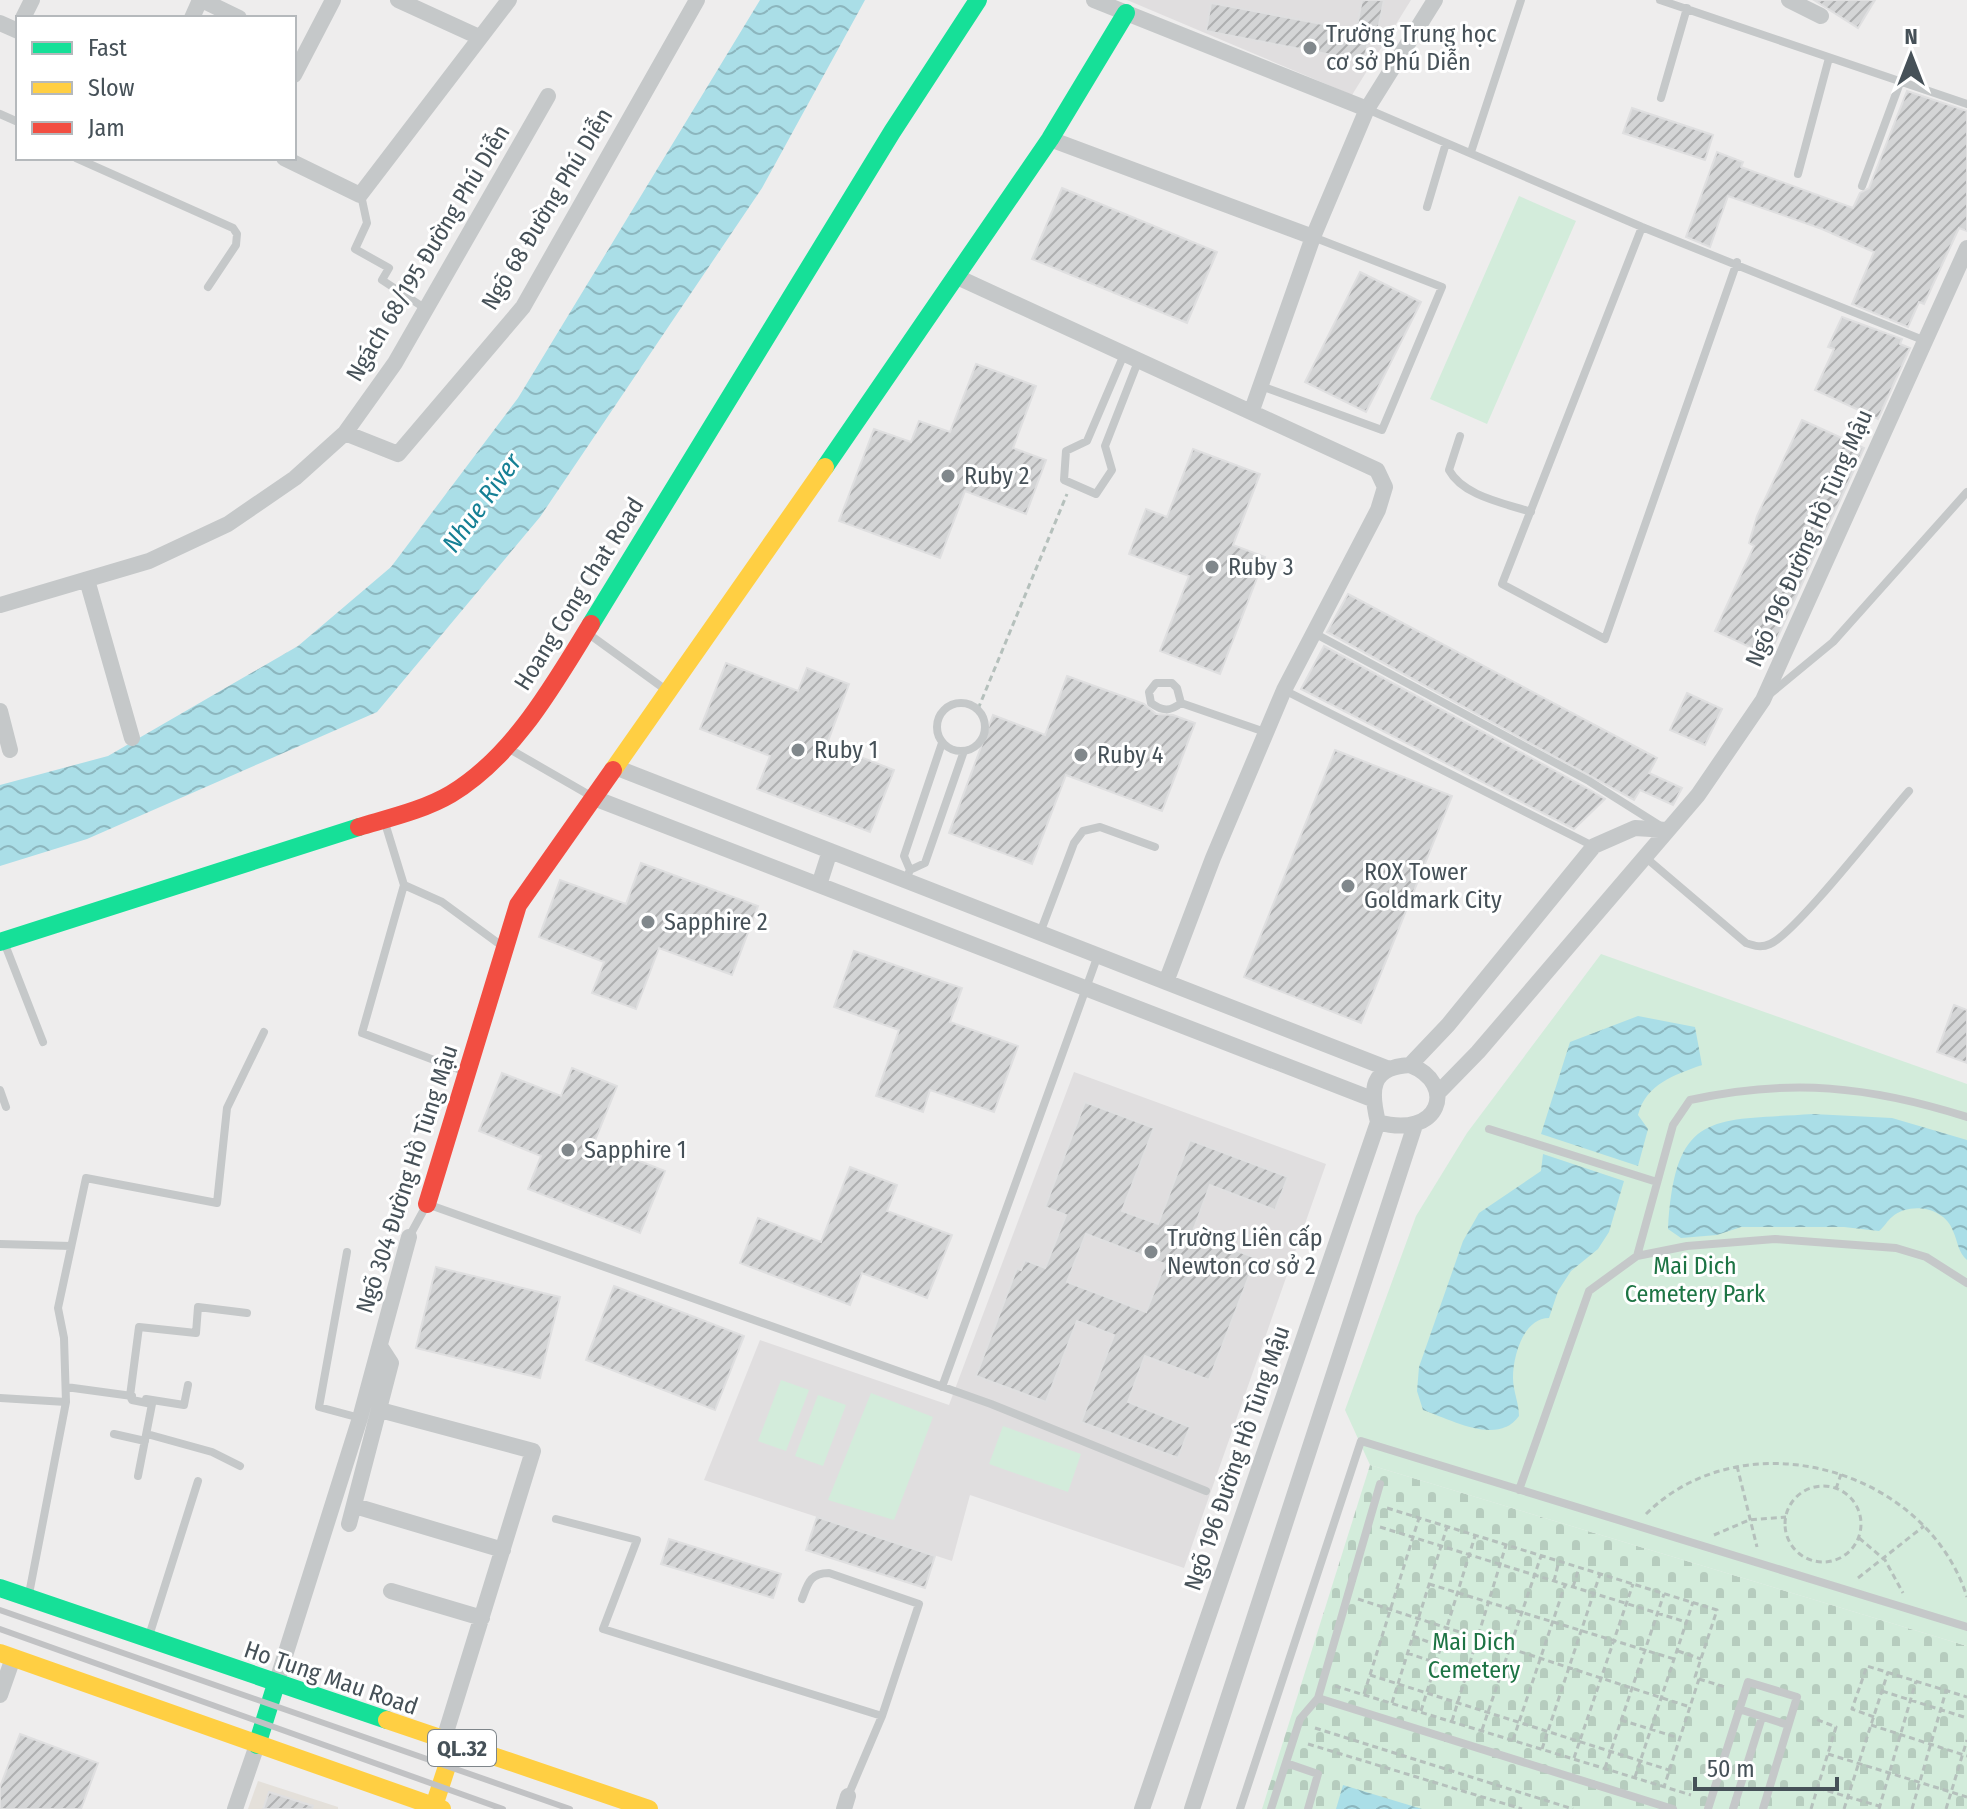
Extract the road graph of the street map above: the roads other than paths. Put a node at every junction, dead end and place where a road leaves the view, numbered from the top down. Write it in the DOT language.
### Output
graph roads {
  1 [pos="201,0"];
  2 [pos="333,0"];
  3 [pos="398,0"];
  4 [pos="509,0"];
  5 [pos="697,0"];
  6 [pos="978,0"];
  7 [pos="1094,0"];
  8 [pos="1435,0"];
  9 [pos="1521,0"];
  10 [pos="1660,0"];
  11 [pos="1789,0"];
  12 [pos="1687,8"];
  13 [pos="1126,13"];
  14 [pos="235,16"];
  15 [pos="1821,16"];
  16 [pos="479,37"];
  17 [pos="300,48"];
  18 [pos="1829,58"];
  19 [pos="1901,80"];
  20 [pos="548,96"];
  21 [pos="1661,98"];
  22 [pos="1967,104"];
  23 [pos="1367,109"];
  24 [pos="1050,139"];
  25 [pos="1446,143"];
  26 [pos="1471,152"];
  27 [pos="80,160"];
  28 [pos="288,160"];
  29 [pos="1798,174"];
  30 [pos="1862,186"];
  31 [pos="360,195"];
  32 [pos="1427,207"];
  33 [pos="1642,227"];
  34 [pos="1313,237"];
  35 [pos="1967,248"];
  36 [pos="1737,262"];
  37 [pos="955,276"];
  38 [pos="208,287"];
  39 [pos="426,309"];
  40 [pos="1923,340"];
  41 [pos="1132,356"];
  42 [pos="1261,386"];
  43 [pos="1252,410"];
  44 [pos="345,433"];
  45 [pos="1460,436"];
  46 [pos="1967,492"];
  47 [pos="1531,512"];
  48 [pos="87,580"];
  49 [pos="0,605"];
  50 [pos="586,631"];
  51 [pos="1313,633"];
  52 [pos="1284,690"];
  53 [pos="668,692"];
  54 [pos="1763,700"];
  55 [pos="1181,703"];
  56 [pos="0,711"];
  57 [pos="1266,733"];
  58 [pos="132,738"];
  59 [pos="942,743"];
  60 [pos="505,746"];
  61 [pos="10,750"];
  62 [pos="964,751"];
  63 [pos="615,767"];
  64 [pos="1909,791"];
  65 [pos="594,798"];
  66 [pos="384,819"];
  67 [pos="1667,830"];
  68 [pos="1594,846"];
  69 [pos="1155,847"];
  70 [pos="830,851"];
  71 [pos="1645,856"];
  72 [pos="907,875"];
  73 [pos="404,885"];
  74 [pos="819,885"];
  75 [pos="1040,933"];
  76 [pos="2,942"];
  77 [pos="505,948"];
  78 [pos="1098,955"];
  79 [pos="1166,982"];
  80 [pos="1086,988"];
  81 [pos="264,1032"];
  82 [pos="43,1042"];
  83 [pos="1410,1065"];
  84 [pos="1389,1069"];
  85 [pos="467,1073"];
  86 [pos="0,1090"];
  87 [pos="1437,1094"];
  88 [pos="1372,1099"];
  89 [pos="6,1107"];
  90 [pos="1967,1117"];
  91 [pos="1378,1122"];
  92 [pos="1414,1128"];
  93 [pos="1489,1129"];
  94 [pos="1657,1182"];
  95 [pos="427,1204"];
  96 [pos="409,1237"];
  97 [pos="0,1244"];
  98 [pos="71,1246"];
  99 [pos="347,1252"];
  100 [pos="1637,1256"];
  101 [pos="1967,1283"];
  102 [pos="247,1313"];
  103 [pos="380,1346"];
  104 [pos="188,1385"];
  105 [pos="66,1387"];
  106 [pos="942,1387"];
  107 [pos="130,1396"];
  108 [pos="0,1398"];
  109 [pos="66,1402"];
  110 [pos="380,1410"];
  111 [pos="360,1418"];
  112 [pos="114,1434"];
  113 [pos="146,1438"];
  114 [pos="240,1466"];
  115 [pos="138,1476"];
  116 [pos="198,1481"];
  117 [pos="1380,1484"];
  118 [pos="1519,1490"];
  119 [pos="1206,1491"];
  120 [pos="355,1506"];
  121 [pos="329,1518"];
  122 [pos="556,1519"];
  123 [pos="349,1524"];
  124 [pos="503,1550"];
  125 [pos="0,1588"];
  126 [pos="391,1591"];
  127 [pos="28,1599"];
  128 [pos="802,1599"];
  129 [pos="482,1618"];
  130 [pos="1967,1627"];
  131 [pos="147,1640"];
  132 [pos="6,1656"];
  133 [pos="276,1684"];
  134 [pos="0,1695"];
  135 [pos="1318,1698"];
  136 [pos="1739,1709"];
  137 [pos="882,1716"];
  138 [pos="1762,1717"];
  139 [pos="1788,1725"];
  140 [pos="448,1743"];
  141 [pos="257,1745"];
  142 [pos="1286,1763"];
  143 [pos="846,1803"];
  144 [pos="438,1808"];
  145 [pos="235,1809"];
  146 [pos="649,1809"];
  147 [pos="1142,1809"];
  148 [pos="1192,1809"];
  149 [pos="1240,1809"];
  150 [pos="1271,1809"];
  151 [pos="1308,1809"];
  152 [pos="1673,1809"];
  153 [pos="1708,1809"];
  154 [pos="1733,1809"];
  155 [pos="1763,1809"];
  1 -- 14 [label="street"];
  2 -- 17 [label="street"];
  3 -- 16 [label="street"];
  4 -- 16 [label="street"];
  5 -- 44 [label="street, Ngõ 68 Đường Phú Diễn"];
  6 -- 50 [label="main road, Hoang Cong Chat Road"];
  7 -- 13 [label="street"];
  8 -- 23 [label="street"];
  9 -- 26 [label="lane"];
  10 -- 12 [label="lane"];
  11 -- 15 [label="street"];
  12 -- 18 [label="lane"];
  12 -- 21 [label="lane"];
  13 -- 23 [label="street"];
  13 -- 24 [label="main road, Ngõ 304 Đường Hồ Tùng Mậu"];
  16 -- 31 [label="street"];
  18 -- 19 [label="lane"];
  18 -- 29 [label="lane"];
  19 -- 22 [label="lane"];
  19 -- 30 [label="lane"];
  20 -- 39 [label="street, Ngách 68/195 Đường Phú Diễn"];
  23 -- 25 [label="lane"];
  23 -- 34 [label="street"];
  24 -- 34 [label="street"];
  24 -- 37 [label="main road, Ngõ 304 Đường Hồ Tùng Mậu"];
  25 -- 26 [label="lane"];
  25 -- 32 [label="lane"];
  26 -- 33 [label="lane"];
  27 -- 38 [label="lane"];
  28 -- 31 [label="street"];
  31 -- 39 [label="lane"];
  33 -- 36 [label="lane"];
  33 -- 47 [label="lane"];
  34 -- 42 [label="street"];
  34 -- 42 [label="lane"];
  35 -- 40 [label="street, Ngõ 196 Đường Hồ Tùng Mậu"];
  36 -- 40 [label="lane"];
  36 -- 47 [label="lane"];
  37 -- 41 [label="street"];
  37 -- 53 [label="main road, Ngõ 304 Đường Hồ Tùng Mậu"];
  39 -- 44 [label="street, Ngách 68/195 Đường Phú Diễn"];
  40 -- 54 [label="street, Ngõ 196 Đường Hồ Tùng Mậu"];
  41 -- 41 [label="lane"];
  41 -- 43 [label="street"];
  42 -- 43 [label="street"];
  43 -- 51 [label="street"];
  44 -- 48 [label="street"];
  45 -- 47 [label="lane"];
  46 -- 54 [label="lane"];
  48 -- 49 [label="street"];
  48 -- 58 [label="street"];
  50 -- 53 [label="lane"];
  50 -- 60 [label="main road, Hoang Cong Chat Road"];
  51 -- 52 [label="street"];
  51 -- 67 [label="lane"];
  52 -- 57 [label="street"];
  52 -- 68 [label="lane"];
  53 -- 63 [label="main road, Ngõ 304 Đường Hồ Tùng Mậu"];
  54 -- 67 [label="street, Ngõ 196 Đường Hồ Tùng Mậu"];
  55 -- 57 [label="lane"];
  56 -- 61 [label="street"];
  57 -- 79 [label="street"];
  59 -- 62 [label="lane"];
  59 -- 62 [label="lane"];
  59 -- 72 [label="lane"];
  60 -- 65 [label="lane"];
  60 -- 66 [label="main road, Hoang Cong Chat Road"];
  62 -- 72 [label="lane"];
  63 -- 65 [label="main road, Ngõ 304 Đường Hồ Tùng Mậu"];
  63 -- 70 [label="street"];
  64 -- 71 [label="lane"];
  65 -- 74 [label="street"];
  65 -- 77 [label="main road, Ngõ 304 Đường Hồ Tùng Mậu"];
  66 -- 73 [label="lane"];
  66 -- 76 [label="main road, Hoang Cong Chat Road"];
  67 -- 68 [label="street"];
  67 -- 71 [label="street, Ngõ 196 Đường Hồ Tùng Mậu"];
  68 -- 83 [label="street"];
  69 -- 75 [label="lane"];
  70 -- 72 [label="street"];
  70 -- 74 [label="street"];
  71 -- 87 [label="street, Ngõ 196 Đường Hồ Tùng Mậu"];
  72 -- 75 [label="street"];
  73 -- 77 [label="lane"];
  73 -- 85 [label="lane"];
  74 -- 80 [label="street"];
  75 -- 78 [label="street"];
  76 -- 82 [label="lane"];
  77 -- 85 [label="main road, Ngõ 304 Đường Hồ Tùng Mậu"];
  78 -- 79 [label="street"];
  78 -- 80 [label="lane"];
  79 -- 84 [label="street"];
  80 -- 88 [label="street"];
  80 -- 106 [label="lane"];
  81 -- 98 [label="lane"];
  83 -- 84 [label="street"];
  83 -- 87 [label="street"];
  84 -- 88 [label="street"];
  85 -- 95 [label="main road, Ngõ 304 Đường Hồ Tùng Mậu"];
  86 -- 89 [label="lane"];
  87 -- 92 [label="street"];
  88 -- 91 [label="street"];
  90 -- 94 [label="lane"];
  91 -- 92 [label="street"];
  91 -- 147 [label="street, Ngõ 196 Đường Hồ Tùng Mậu"];
  92 -- 148 [label="street"];
  93 -- 94 [label="lane"];
  94 -- 100 [label="lane"];
  95 -- 96 [label="lane, Ngõ 304 Đường Hồ Tùng Mậu"];
  95 -- 106 [label="lane"];
  96 -- 103 [label="street, Ngõ 304 Đường Hồ Tùng Mậu"];
  97 -- 98 [label="lane"];
  98 -- 105 [label="lane"];
  99 -- 111 [label="lane"];
  100 -- 101 [label="lane"];
  100 -- 118 [label="lane"];
  102 -- 107 [label="lane"];
  103 -- 110 [label="street"];
  103 -- 111 [label="street, Ngõ 304 Đường Hồ Tùng Mậu"];
  104 -- 107 [label="lane"];
  105 -- 107 [label="lane"];
  105 -- 109 [label="lane"];
  106 -- 119 [label="lane"];
  107 -- 113 [label="lane"];
  108 -- 109 [label="lane"];
  109 -- 127 [label="lane"];
  110 -- 120 [label="street"];
  110 -- 124 [label="street"];
  111 -- 121 [label="street, Ngõ 304 Đường Hồ Tùng Mậu"];
  112 -- 113 [label="lane"];
  113 -- 114 [label="lane"];
  113 -- 115 [label="lane"];
  116 -- 131 [label="lane"];
  117 -- 135 [label="lane"];
  118 -- 130 [label="lane"];
  118 -- 149 [label="lane"];
  120 -- 123 [label="street"];
  120 -- 124 [label="street"];
  121 -- 123 [label="lane"];
  121 -- 133 [label="street, Ngõ 304 Đường Hồ Tùng Mậu"];
  122 -- 137 [label="lane"];
  124 -- 129 [label="street"];
  125 -- 127 [label="main road, Ho Tung Mau Road / QL.32"];
  126 -- 129 [label="street"];
  127 -- 131 [label="main road, Ho Tung Mau Road / QL.32"];
  128 -- 137 [label="lane"];
  129 -- 140 [label="street"];
  131 -- 133 [label="main road, Ho Tung Mau Road / QL.32"];
  132 -- 134 [label="street"];
  132 -- 141 [label="main road"];
  133 -- 140 [label="main road, Ho Tung Mau Road / QL.32"];
  133 -- 141 [label="main road"];
  135 -- 142 [label="lane"];
  135 -- 152 [label="lane"];
  136 -- 138 [label="lane"];
  136 -- 139 [label="lane"];
  136 -- 153 [label="lane"];
  137 -- 143 [label="lane"];
  138 -- 139 [label="lane"];
  138 -- 154 [label="lane"];
  139 -- 155 [label="lane"];
  140 -- 144 [label="main road"];
  140 -- 146 [label="main road, Ho Tung Mau Road / QL.32"];
  141 -- 144 [label="main road"];
  141 -- 145 [label="street"];
  142 -- 150 [label="lane"];
  142 -- 151 [label="lane"];
}
